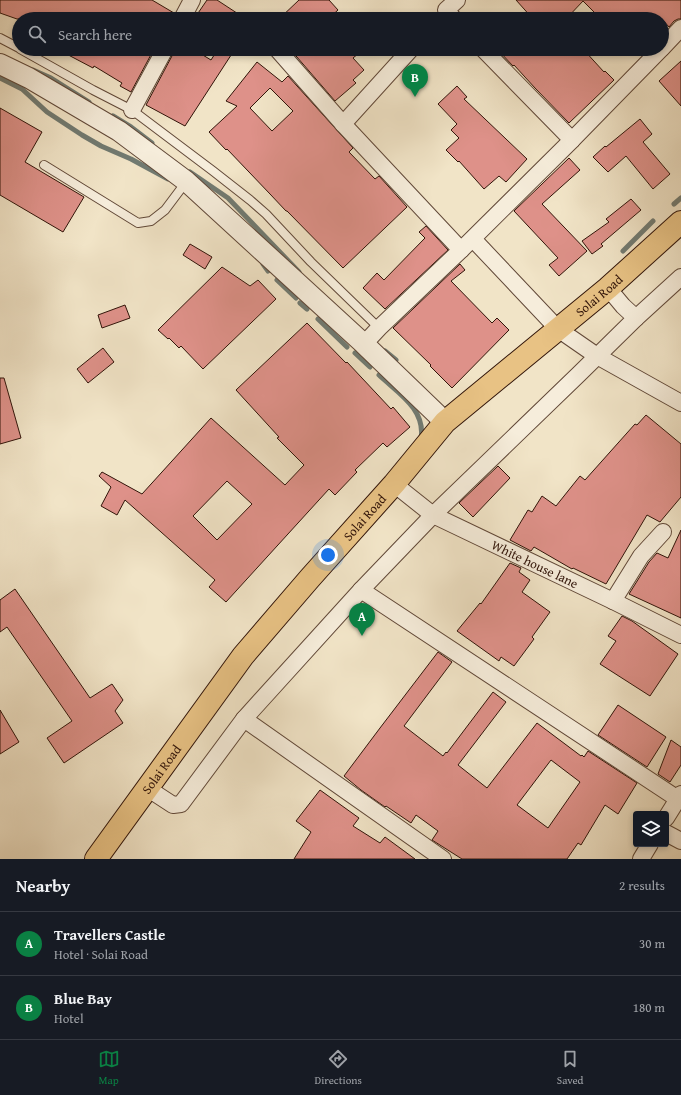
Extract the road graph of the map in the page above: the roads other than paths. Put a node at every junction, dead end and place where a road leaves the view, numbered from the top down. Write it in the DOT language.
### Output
graph roads {
  1 [pos="192,0"];
  2 [pos="186,12"];
  3 [pos="681,28"];
  4 [pos="0,38"];
  5 [pos="669,40"];
  6 [pos="12,45"];
  7 [pos="32,56"];
  8 [pos="161,56"];
  9 [pos="283,56"];
  10 [pos="405,56"];
  11 [pos="490,56"];
  12 [pos="653,56"];
  13 [pos="0,64"];
  14 [pos="132,110"];
  15 [pos="343,124"];
  16 [pos="572,140"];
  17 [pos="44,165"];
  18 [pos="186,181"];
  19 [pos="681,222"];
  20 [pos="473,239"];
  21 [pos="462,250"];
  22 [pos="681,277"];
  23 [pos="608,288"];
  24 [pos="636,318"];
  25 [pos="380,328"];
  26 [pos="558,329"];
  27 [pos="364,344"];
  28 [pos="598,356"];
  29 [pos="681,403"];
  30 [pos="445,422"];
  31 [pos="394,484"];
  32 [pos="433,515"];
  33 [pos="663,532"];
  34 [pos="360,590"];
  35 [pos="613,601"];
  36 [pos="681,635"];
  37 [pos="244,719"];
  38 [pos="147,788"];
  39 [pos="679,796"];
  40 [pos="669,813"];
  41 [pos="669,835"];
  42 [pos="681,841"];
  43 [pos="648,847"];
  44 [pos="96,859"];
  45 [pos="443,859"];
  46 [pos="641,859"];
  1 -- 2 [label="street"];
  3 -- 5 [label="street"];
  4 -- 6 [label="lane"];
  7 -- 14 [label="lane"];
  8 -- 14 [label="street"];
  9 -- 15 [label="street"];
  10 -- 15 [label="street"];
  11 -- 16 [label="street"];
  12 -- 16 [label="street"];
  13 -- 18 [label="street"];
  14 -- 25 [label="lane"];
  15 -- 21 [label="street"];
  16 -- 20 [label="street"];
  17 -- 18 [label="lane"];
  18 -- 27 [label="street"];
  19 -- 23 [label="highway, Solai Road"];
  20 -- 21 [label="street"];
  20 -- 26 [label="street"];
  21 -- 25 [label="street"];
  22 -- 24 [label="street"];
  23 -- 24 [label="street"];
  23 -- 26 [label="highway, Solai Road"];
  24 -- 28 [label="street"];
  25 -- 27 [label="street"];
  26 -- 28 [label="street"];
  26 -- 30 [label="highway, Solai Road"];
  27 -- 30 [label="street"];
  28 -- 29 [label="street"];
  28 -- 32 [label="street"];
  30 -- 31 [label="highway, Solai Road"];
  31 -- 32 [label="street, White house lane"];
  31 -- 38 [label="highway, Solai Road"];
  32 -- 34 [label="street"];
  32 -- 35 [label="street, White house lane"];
  33 -- 35 [label="street"];
  34 -- 37 [label="street"];
  34 -- 39 [label="street"];
  35 -- 36 [label="street, White house lane"];
  37 -- 38 [label="street"];
  37 -- 45 [label="street"];
  38 -- 44 [label="highway, Solai Road"];
  39 -- 40 [label="street"];
  41 -- 42 [label="street"];
  43 -- 46 [label="street"];
}
